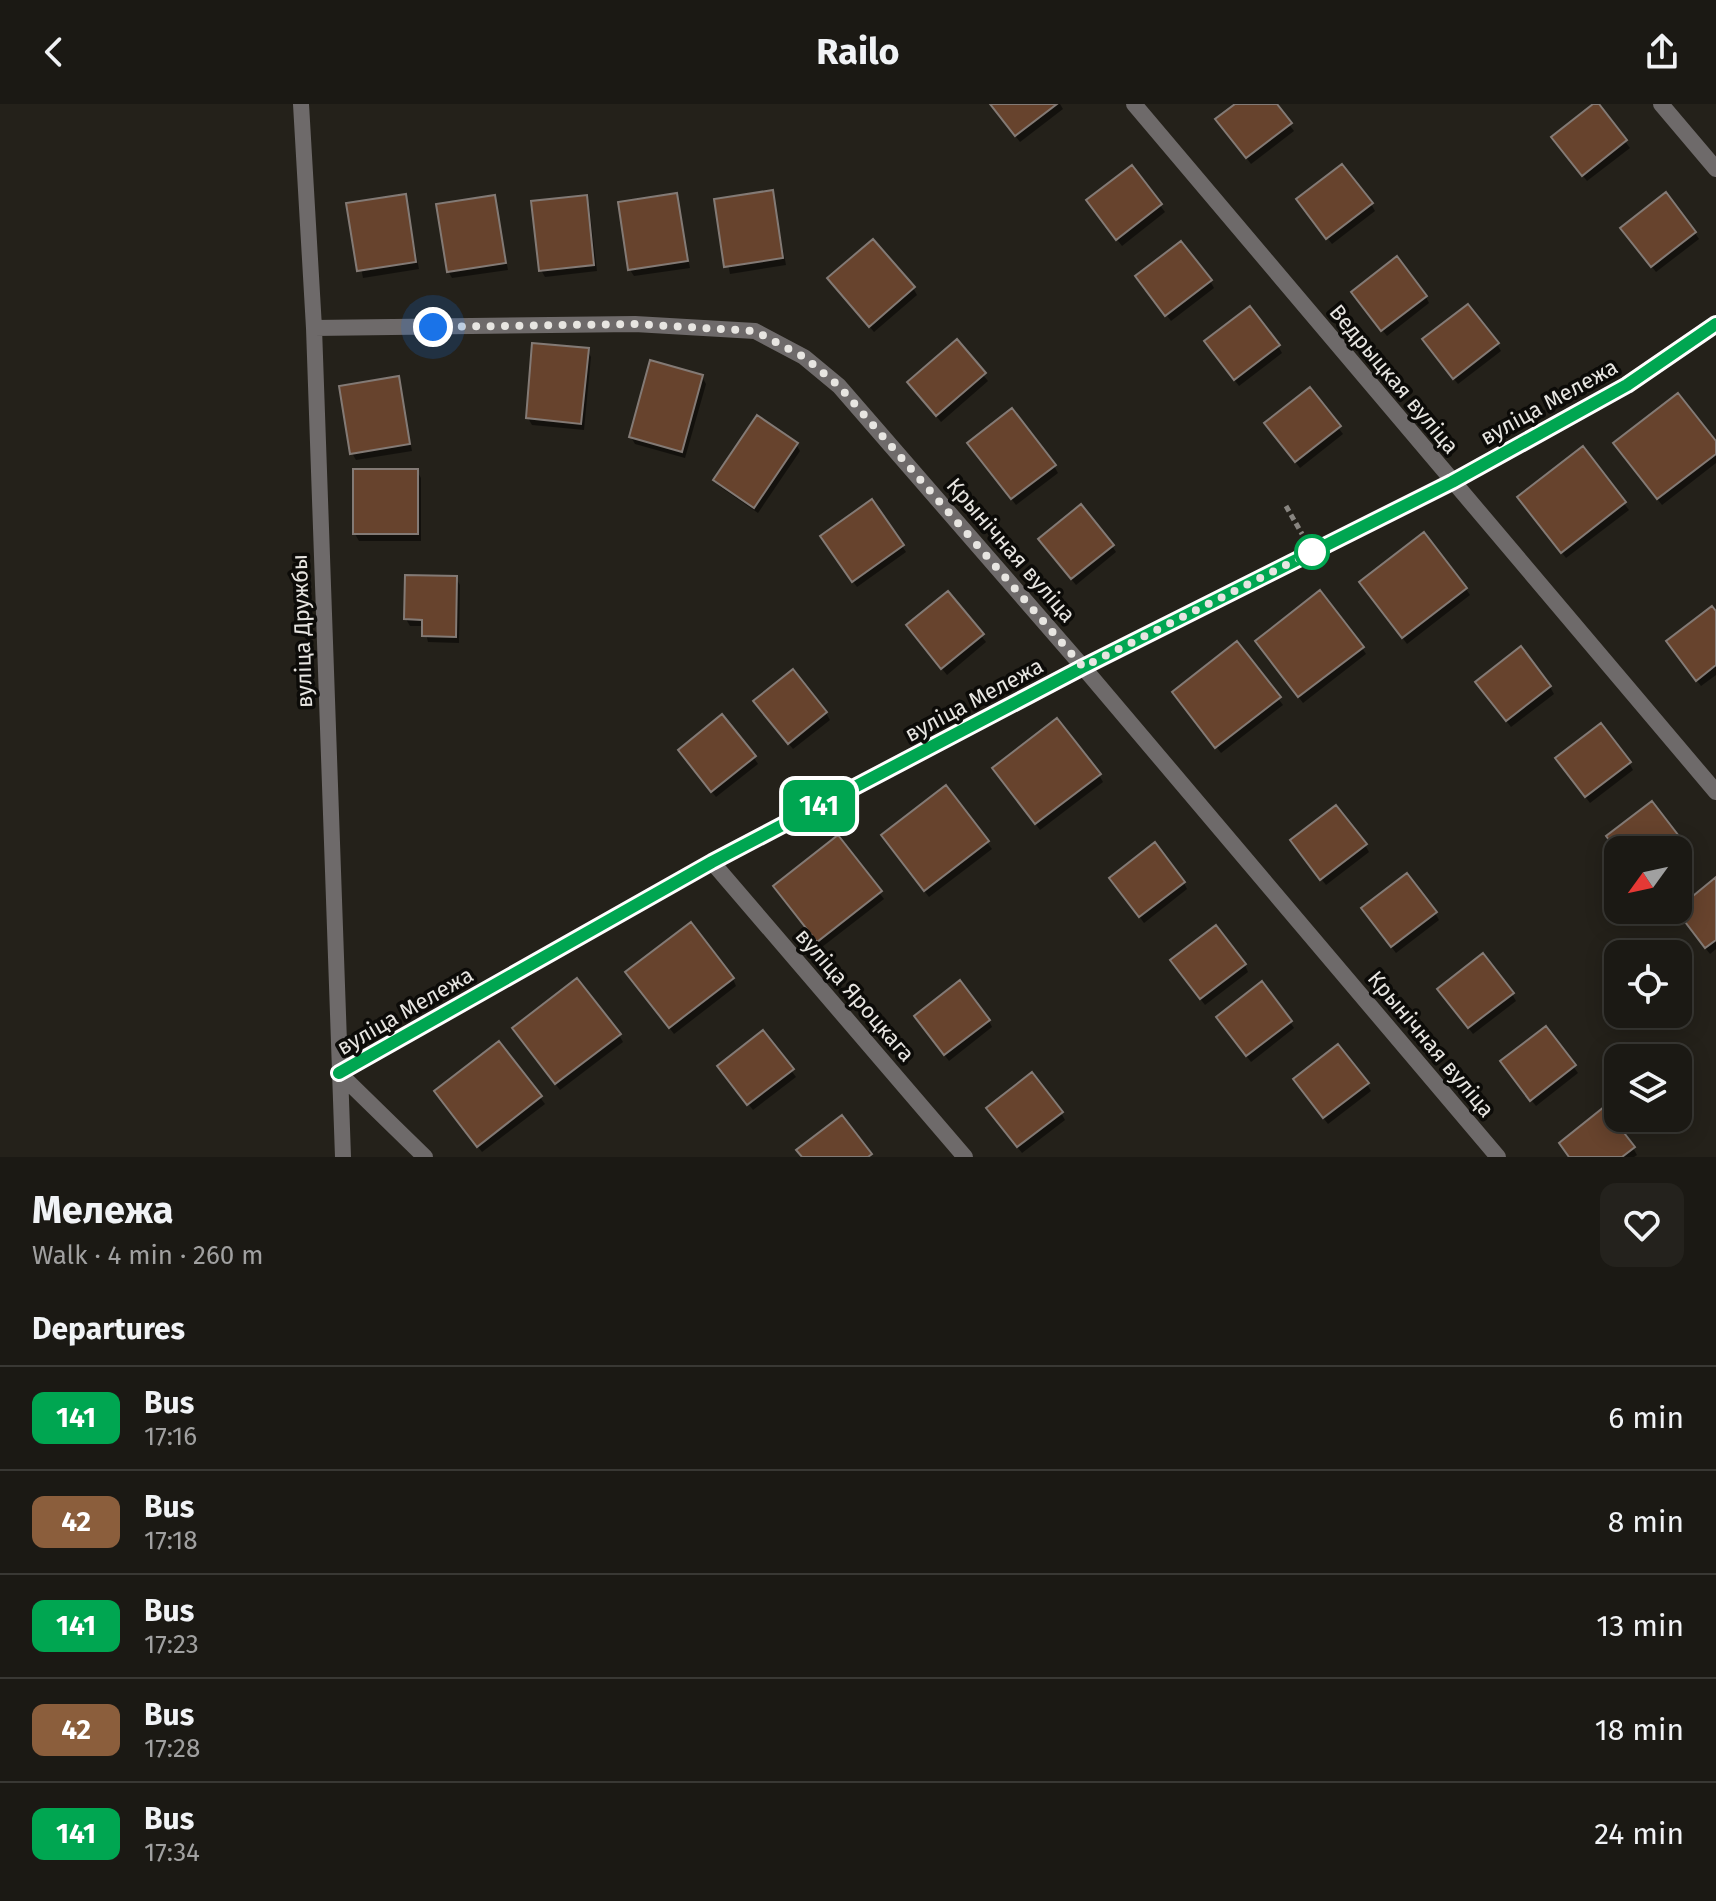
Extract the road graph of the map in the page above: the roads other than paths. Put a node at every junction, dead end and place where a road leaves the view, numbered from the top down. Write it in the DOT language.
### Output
graph roads {
  1 [pos="301,104"];
  2 [pos="1134,104"];
  3 [pos="1661,104"];
  4 [pos="1716,169"];
  5 [pos="1716,324"];
  6 [pos="314,328"];
  7 [pos="1452,482"];
  8 [pos="1083,667"];
  9 [pos="1716,792"];
  10 [pos="712,862"];
  11 [pos="339,1073"];
  12 [pos="343,1157"];
  13 [pos="425,1157"];
  14 [pos="965,1157"];
  15 [pos="1498,1157"];
  1 -- 6 [label="street, вуліца Дружбы"];
  2 -- 7 [label="street, Ведрыцкая вуліца"];
  3 -- 4 [label="street"];
  5 -- 7 [label="street, вуліца Мележа"];
  6 -- 8 [label="street, Крынічная вуліца"];
  6 -- 11 [label="street, вуліца Дружбы"];
  7 -- 8 [label="street, вуліца Мележа"];
  7 -- 9 [label="street, Ведрыцкая вуліца"];
  8 -- 10 [label="street, вуліца Мележа"];
  8 -- 15 [label="street, Крынічная вуліца"];
  10 -- 11 [label="street, вуліца Мележа"];
  10 -- 14 [label="street, вуліца Яроцкага"];
  11 -- 12 [label="street, вуліца Дружбы"];
  11 -- 13 [label="street"];
}
